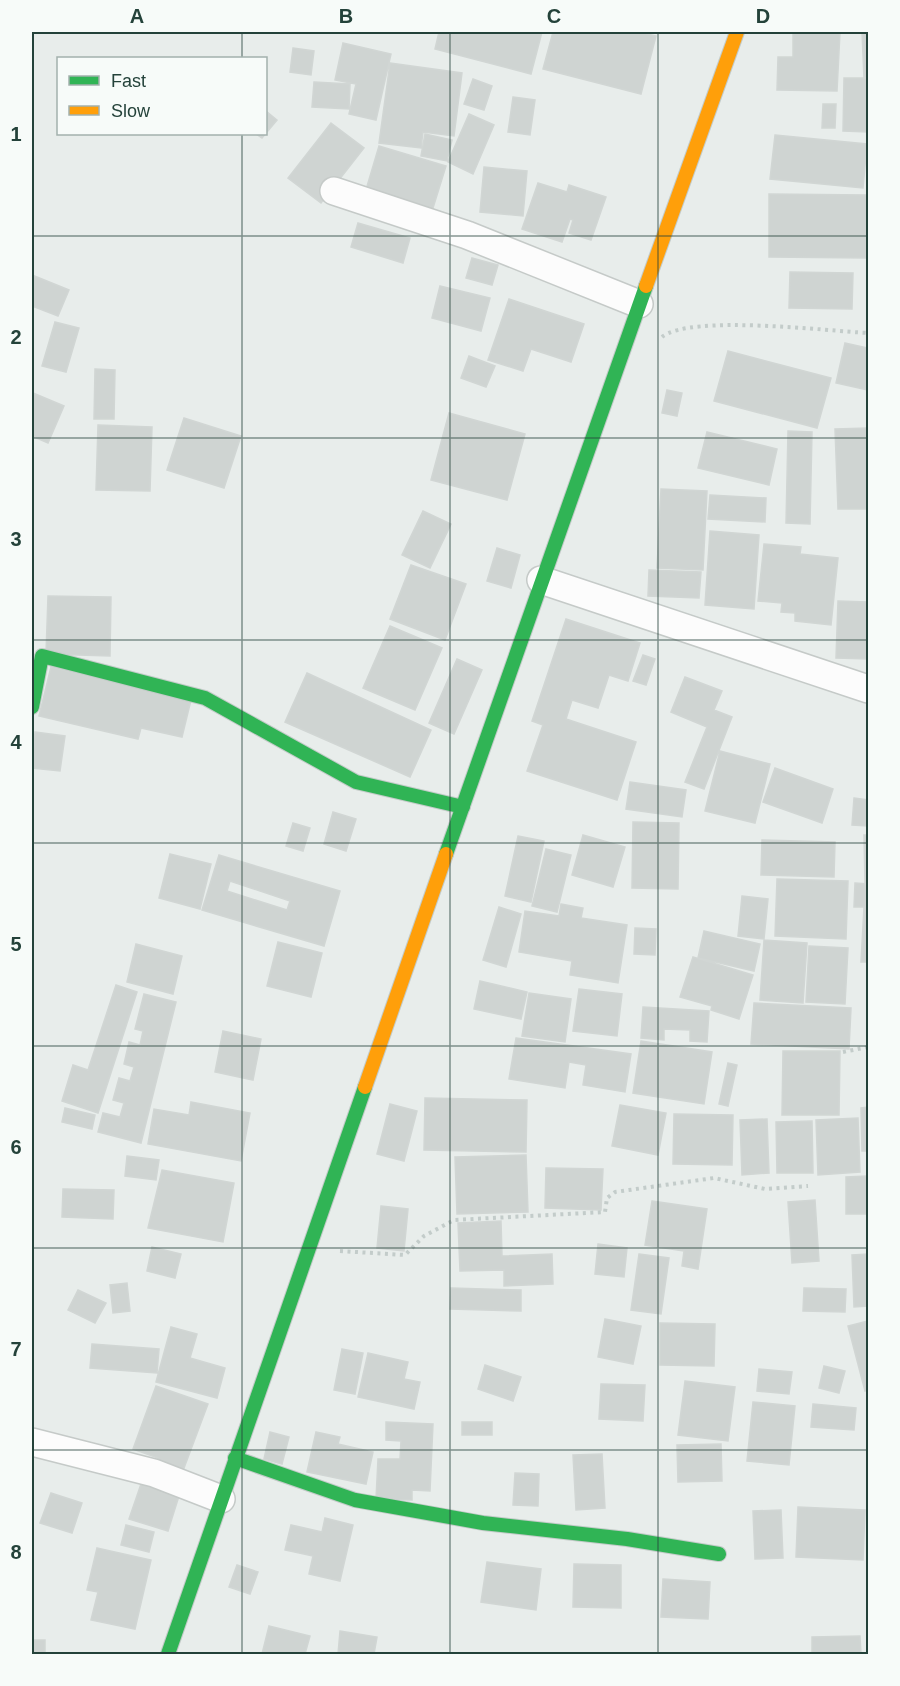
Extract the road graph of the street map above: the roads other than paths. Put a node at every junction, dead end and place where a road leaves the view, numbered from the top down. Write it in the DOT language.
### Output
graph roads {
  1 [pos="737,32"];
  2 [pos="334,191"];
  3 [pos="639,304"];
  4 [pos="541,580"];
  5 [pos="868,689"];
  6 [pos="32,707"];
  7 [pos="463,807"];
  8 [pos="32,1442"];
  9 [pos="235,1458"];
  10 [pos="221,1499"];
  11 [pos="719,1554"];
  12 [pos="168,1654"];
  1 -- 3 [label="street"];
  2 -- 3 [label="street"];
  3 -- 4 [label="street"];
  4 -- 5 [label="street"];
  4 -- 7 [label="street"];
  6 -- 7 [label="street"];
  7 -- 9 [label="street"];
  8 -- 10 [label="street"];
  9 -- 10 [label="street"];
  9 -- 11 [label="street"];
  10 -- 12 [label="street"];
}
